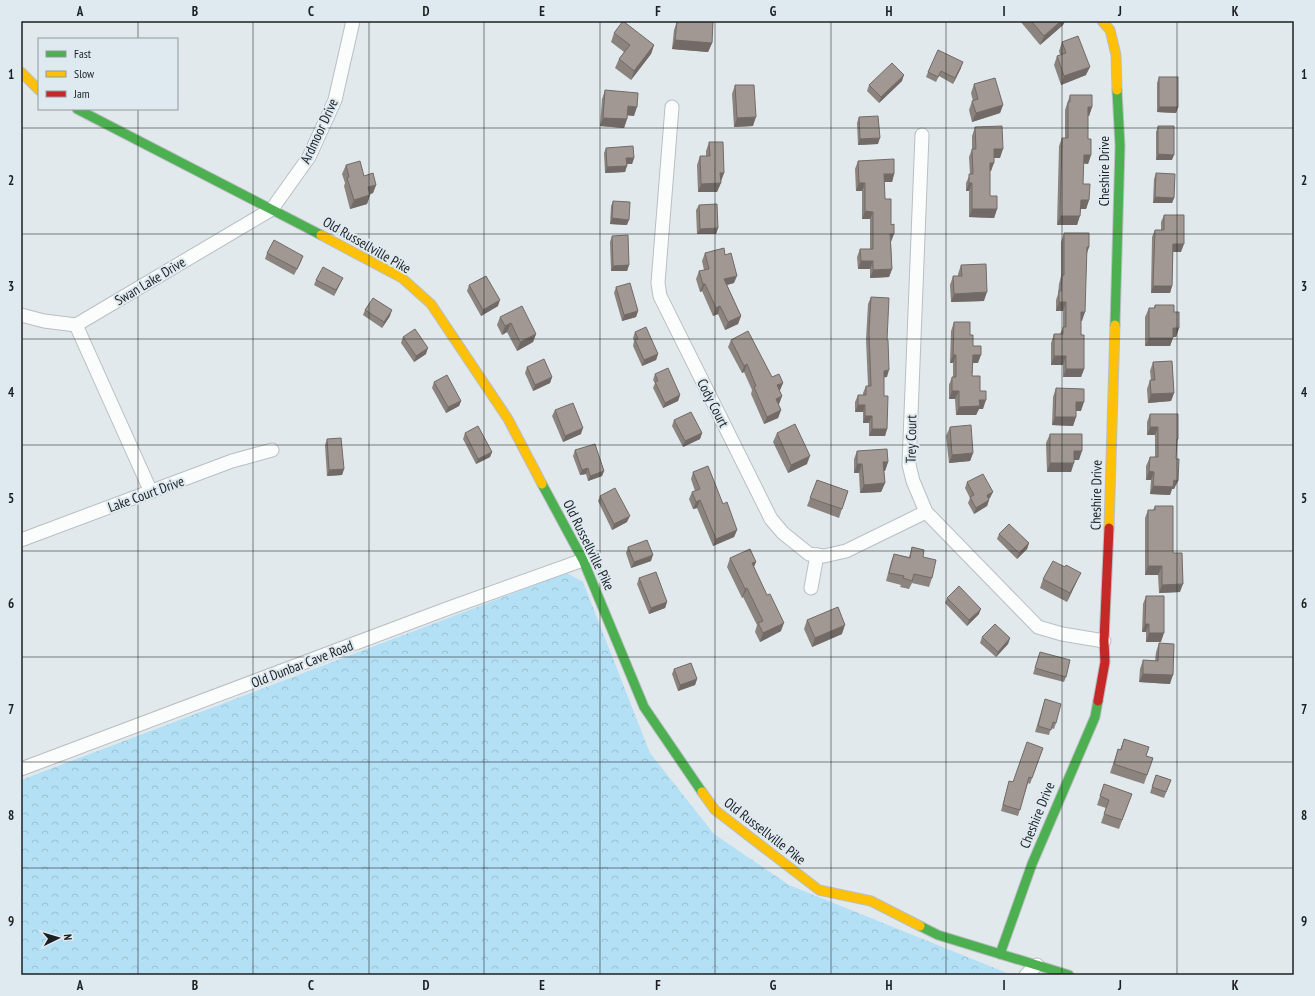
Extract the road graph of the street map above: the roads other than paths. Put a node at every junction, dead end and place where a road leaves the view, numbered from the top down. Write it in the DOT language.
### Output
graph roads {
  1 [pos="353,21"];
  2 [pos="1102,21"];
  3 [pos="21,72"];
  4 [pos="38,89"];
  5 [pos="672,107"];
  6 [pos="79,110"];
  7 [pos="922,135"];
  8 [pos="272,209"];
  9 [pos="21,315"];
  10 [pos="76,325"];
  11 [pos="272,450"];
  12 [pos="152,492"];
  13 [pos="926,512"];
  14 [pos="21,540"];
  15 [pos="816,555"];
  16 [pos="584,560"];
  17 [pos="810,588"];
  18 [pos="1104,641"];
  19 [pos="21,769"];
  20 [pos="1000,954"];
  21 [pos="1038,970"];
  22 [pos="1026,975"];
  23 [pos="1069,975"];
  1 -- 8 [label="street, Ardmoor Drive"];
  2 -- 18 [label="street, Cheshire Drive"];
  3 -- 4 [label="street"];
  5 -- 15 [label="street, Cody Court"];
  6 -- 8 [label="street, Old Russellville Pike"];
  7 -- 13 [label="street, Trey Court"];
  8 -- 10 [label="street, Swan Lake Drive"];
  8 -- 16 [label="street, Old Russellville Pike"];
  9 -- 10 [label="street"];
  10 -- 12 [label="street"];
  11 -- 12 [label="street, Lake Court Drive"];
  12 -- 14 [label="street, Lake Court Drive"];
  13 -- 15 [label="street"];
  13 -- 18 [label="street, Trey Court"];
  15 -- 17 [label="street"];
  16 -- 19 [label="street, Old Dunbar Cave Road"];
  16 -- 20 [label="street, Old Russellville Pike"];
  18 -- 20 [label="street, Cheshire Drive"];
  20 -- 21 [label="street, Old Russellville Pike"];
  21 -- 22 [label="street"];
  21 -- 23 [label="street, Old Russellville Pike"];
}
